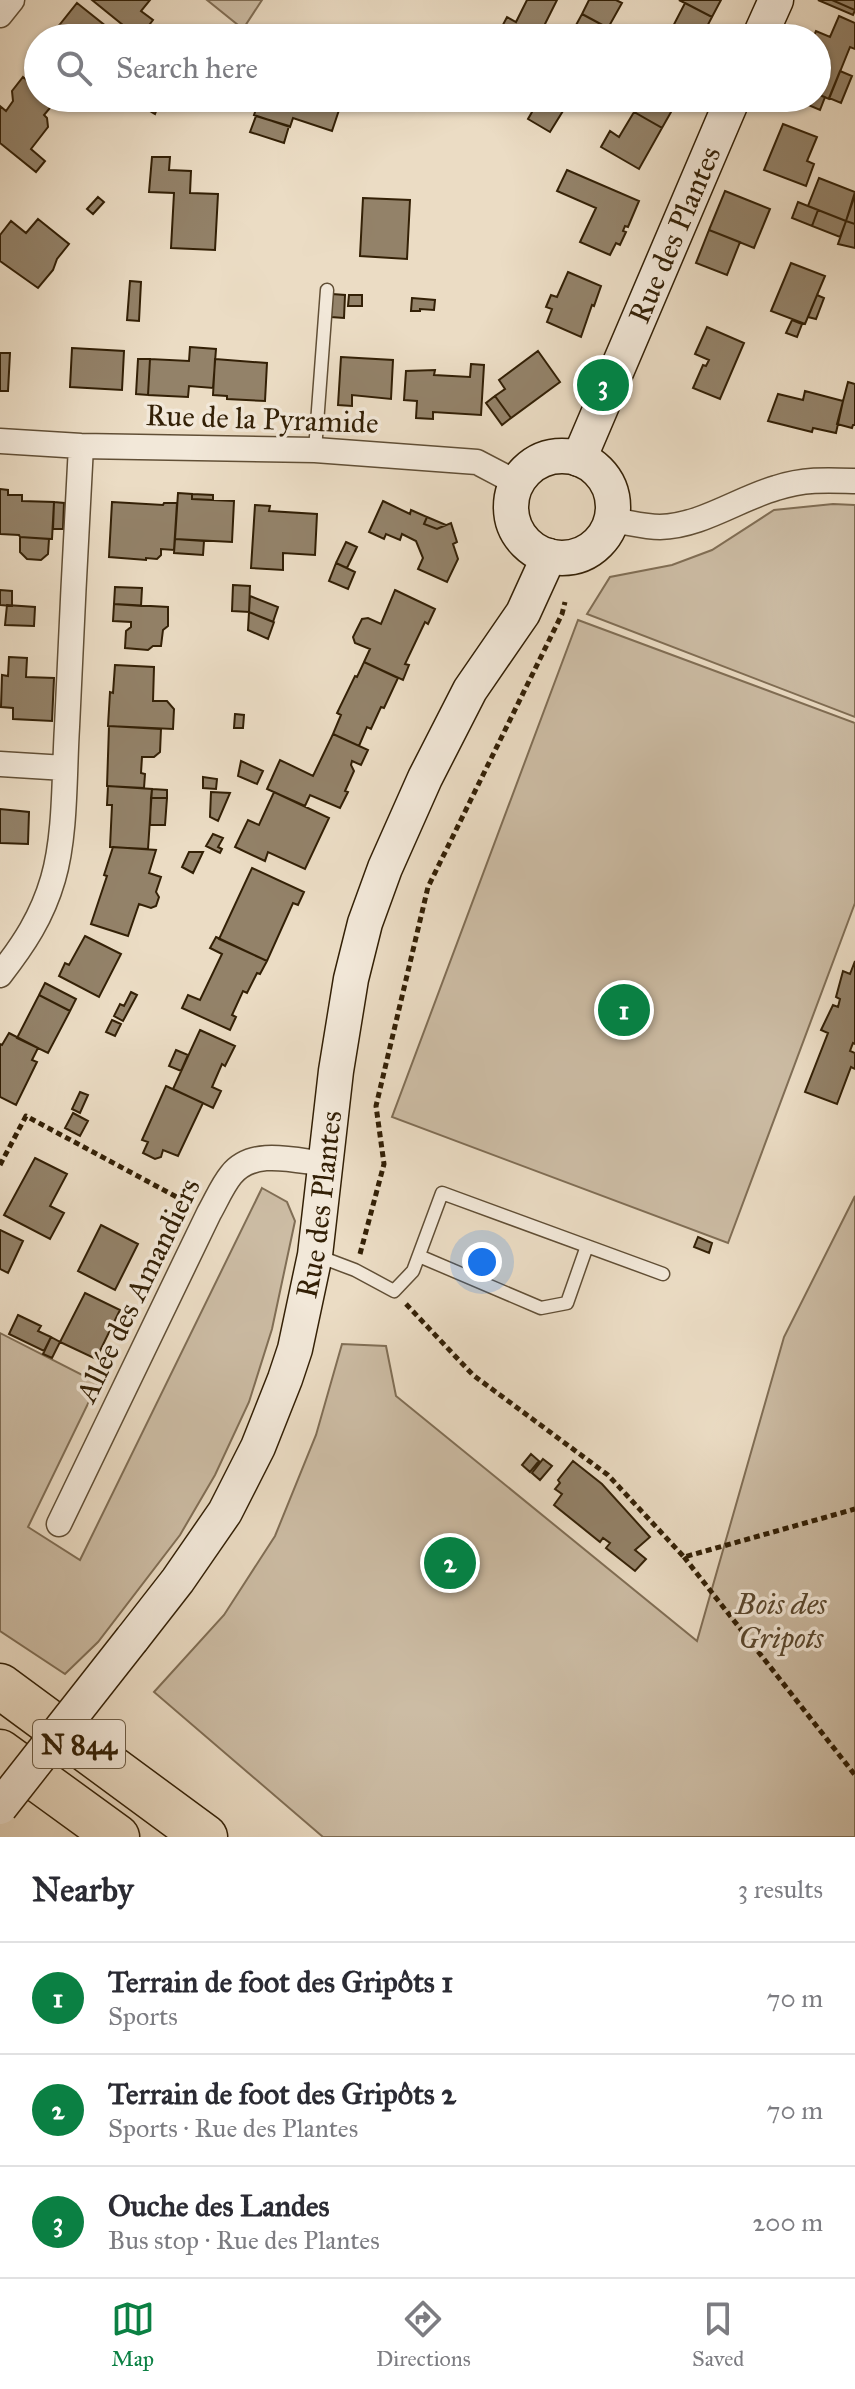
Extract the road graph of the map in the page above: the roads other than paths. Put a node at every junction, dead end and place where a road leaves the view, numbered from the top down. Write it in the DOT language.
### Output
graph roads {
  1 [pos="12,0"];
  2 [pos="776,0"];
  3 [pos="0,15"];
  4 [pos="765,24"];
  5 [pos="727,112"];
  6 [pos="327,290"];
  7 [pos="0,441"];
  8 [pos="81,446"];
  9 [pos="315,450"];
  10 [pos="579,459"];
  11 [pos="855,481"];
  12 [pos="517,483"];
  13 [pos="611,520"];
  14 [pos="562,556"];
  15 [pos="0,764"];
  16 [pos="65,768"];
  17 [pos="0,975"];
  18 [pos="326,1164"];
  19 [pos="587,1246"];
  20 [pos="315,1255"];
  21 [pos="419,1256"];
  22 [pos="663,1274"];
  23 [pos="59,1524"];
  24 [pos="0,1686"];
  25 [pos="0,1752"];
  26 [pos="0,1807"];
  27 [pos="117,1837"];
  28 [pos="205,1837"];
  1 -- 3 [label="street"];
  2 -- 4 [label="street"];
  5 -- 10 [label="street, Rue des Plantes"];
  6 -- 9 [label="lane"];
  7 -- 8 [label="street, Rue de la Pyramide"];
  8 -- 9 [label="street, Rue de la Pyramide"];
  8 -- 16 [label="street"];
  9 -- 12 [label="street, Rue de la Pyramide"];
  10 -- 12 [label="street"];
  10 -- 13 [label="street"];
  11 -- 13 [label="street"];
  12 -- 14 [label="street"];
  13 -- 14 [label="street"];
  14 -- 18 [label="street, Rue des Plantes"];
  15 -- 16 [label="street"];
  16 -- 17 [label="street"];
  18 -- 20 [label="street, Rue des Plantes"];
  18 -- 23 [label="street, Allée des Amandiers"];
  19 -- 21 [label="lane"];
  19 -- 21 [label="lane"];
  19 -- 22 [label="lane"];
  20 -- 21 [label="lane"];
  20 -- 26 [label="street, Rue des Plantes, bridge"];
  24 -- 28 [label="highway, N 844"];
  25 -- 27 [label="highway, N 844"];
}
